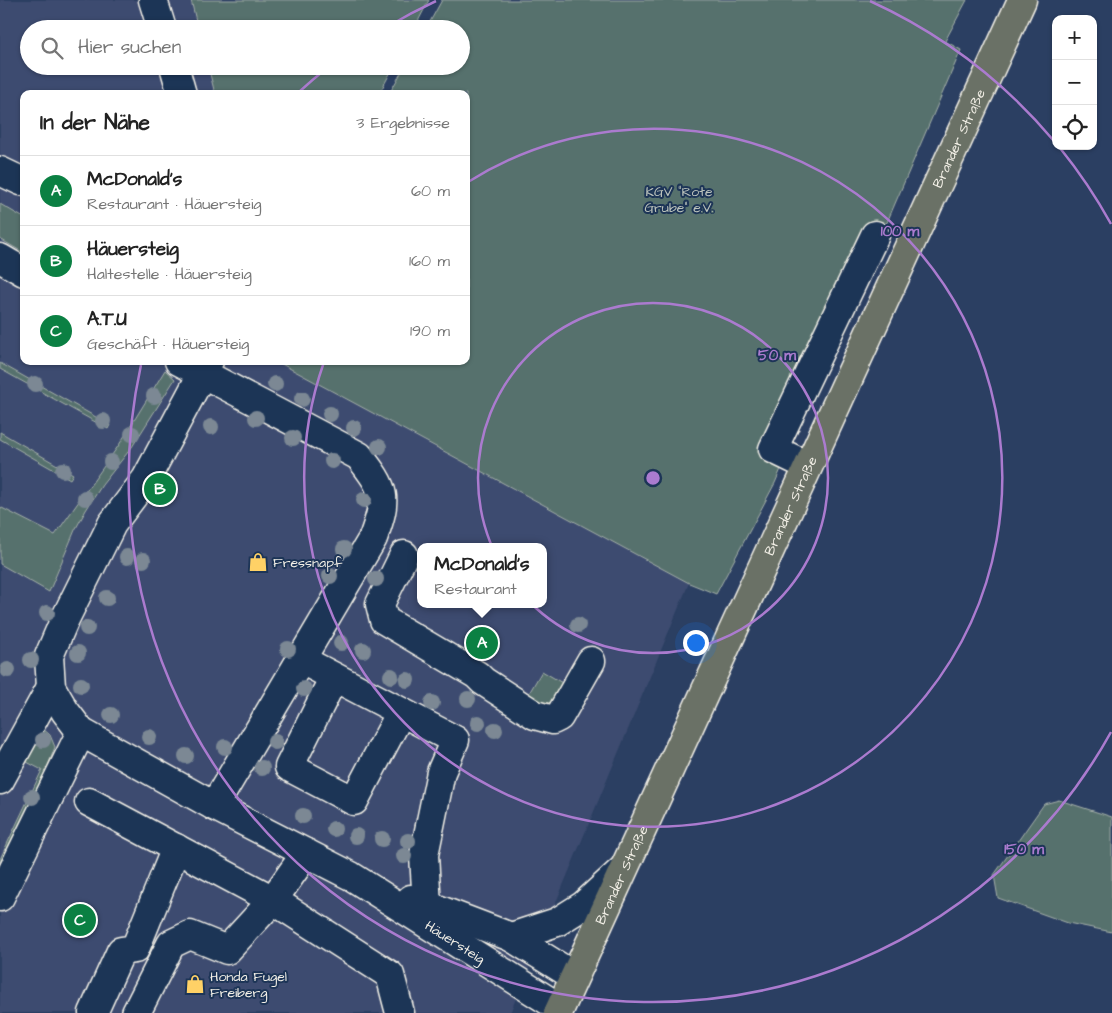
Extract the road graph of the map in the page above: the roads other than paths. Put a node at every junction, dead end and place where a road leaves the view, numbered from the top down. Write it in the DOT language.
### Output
graph roads {
  1 [pos="153,0"];
  2 [pos="1022,0"];
  3 [pos="159,20"];
  4 [pos="177,75"];
  5 [pos="181,90"];
  6 [pos="0,171"];
  7 [pos="20,181"];
  8 [pos="875,235"];
  9 [pos="0,258"];
  10 [pos="20,270"];
  11 [pos="207,368"];
  12 [pos="808,466"];
  13 [pos="404,556"];
  14 [pos="300,659"];
  15 [pos="591,662"];
  16 [pos="334,677"];
  17 [pos="51,687"];
  18 [pos="401,712"];
  19 [pos="81,732"];
  20 [pos="0,780"];
  21 [pos="89,802"];
  22 [pos="214,806"];
  23 [pos="176,848"];
  24 [pos="306,853"];
  25 [pos="621,871"];
  26 [pos="351,876"];
  27 [pos="0,897"];
  28 [pos="273,900"];
  29 [pos="427,906"];
  30 [pos="511,937"];
  31 [pos="574,976"];
  32 [pos="559,1011"];
  33 [pos="93,1013"];
  34 [pos="136,1013"];
  35 [pos="400,1013"];
  1 -- 3 [label="street"];
  2 -- 12 [label="main road, Brander Straße"];
  4 -- 5 [label="street"];
  6 -- 7 [label="street"];
  8 -- 12 [label="street"];
  9 -- 10 [label="street"];
  11 -- 14 [label="street"];
  11 -- 17 [label="street, Häuersteig"];
  12 -- 25 [label="main road, Brander Straße"];
  13 -- 15 [label="street"];
  14 -- 16 [label="street"];
  14 -- 22 [label="street"];
  16 -- 18 [label="street"];
  16 -- 18 [label="street"];
  17 -- 19 [label="street, Häuersteig"];
  17 -- 20 [label="street"];
  18 -- 29 [label="street"];
  19 -- 22 [label="street, Häuersteig"];
  19 -- 27 [label="street"];
  21 -- 23 [label="street"];
  22 -- 24 [label="street, Häuersteig"];
  23 -- 28 [label="street"];
  23 -- 33 [label="street"];
  24 -- 26 [label="street, Häuersteig"];
  24 -- 28 [label="street"];
  25 -- 30 [label="street"];
  25 -- 31 [label="main road, Brander Straße"];
  26 -- 29 [label="street, Häuersteig"];
  26 -- 32 [label="street, Häuersteig"];
  28 -- 34 [label="street"];
  28 -- 35 [label="street"];
  29 -- 30 [label="street, Häuersteig"];
  30 -- 31 [label="street, Häuersteig"];
  31 -- 32 [label="main road, Brander Straße"];
}
